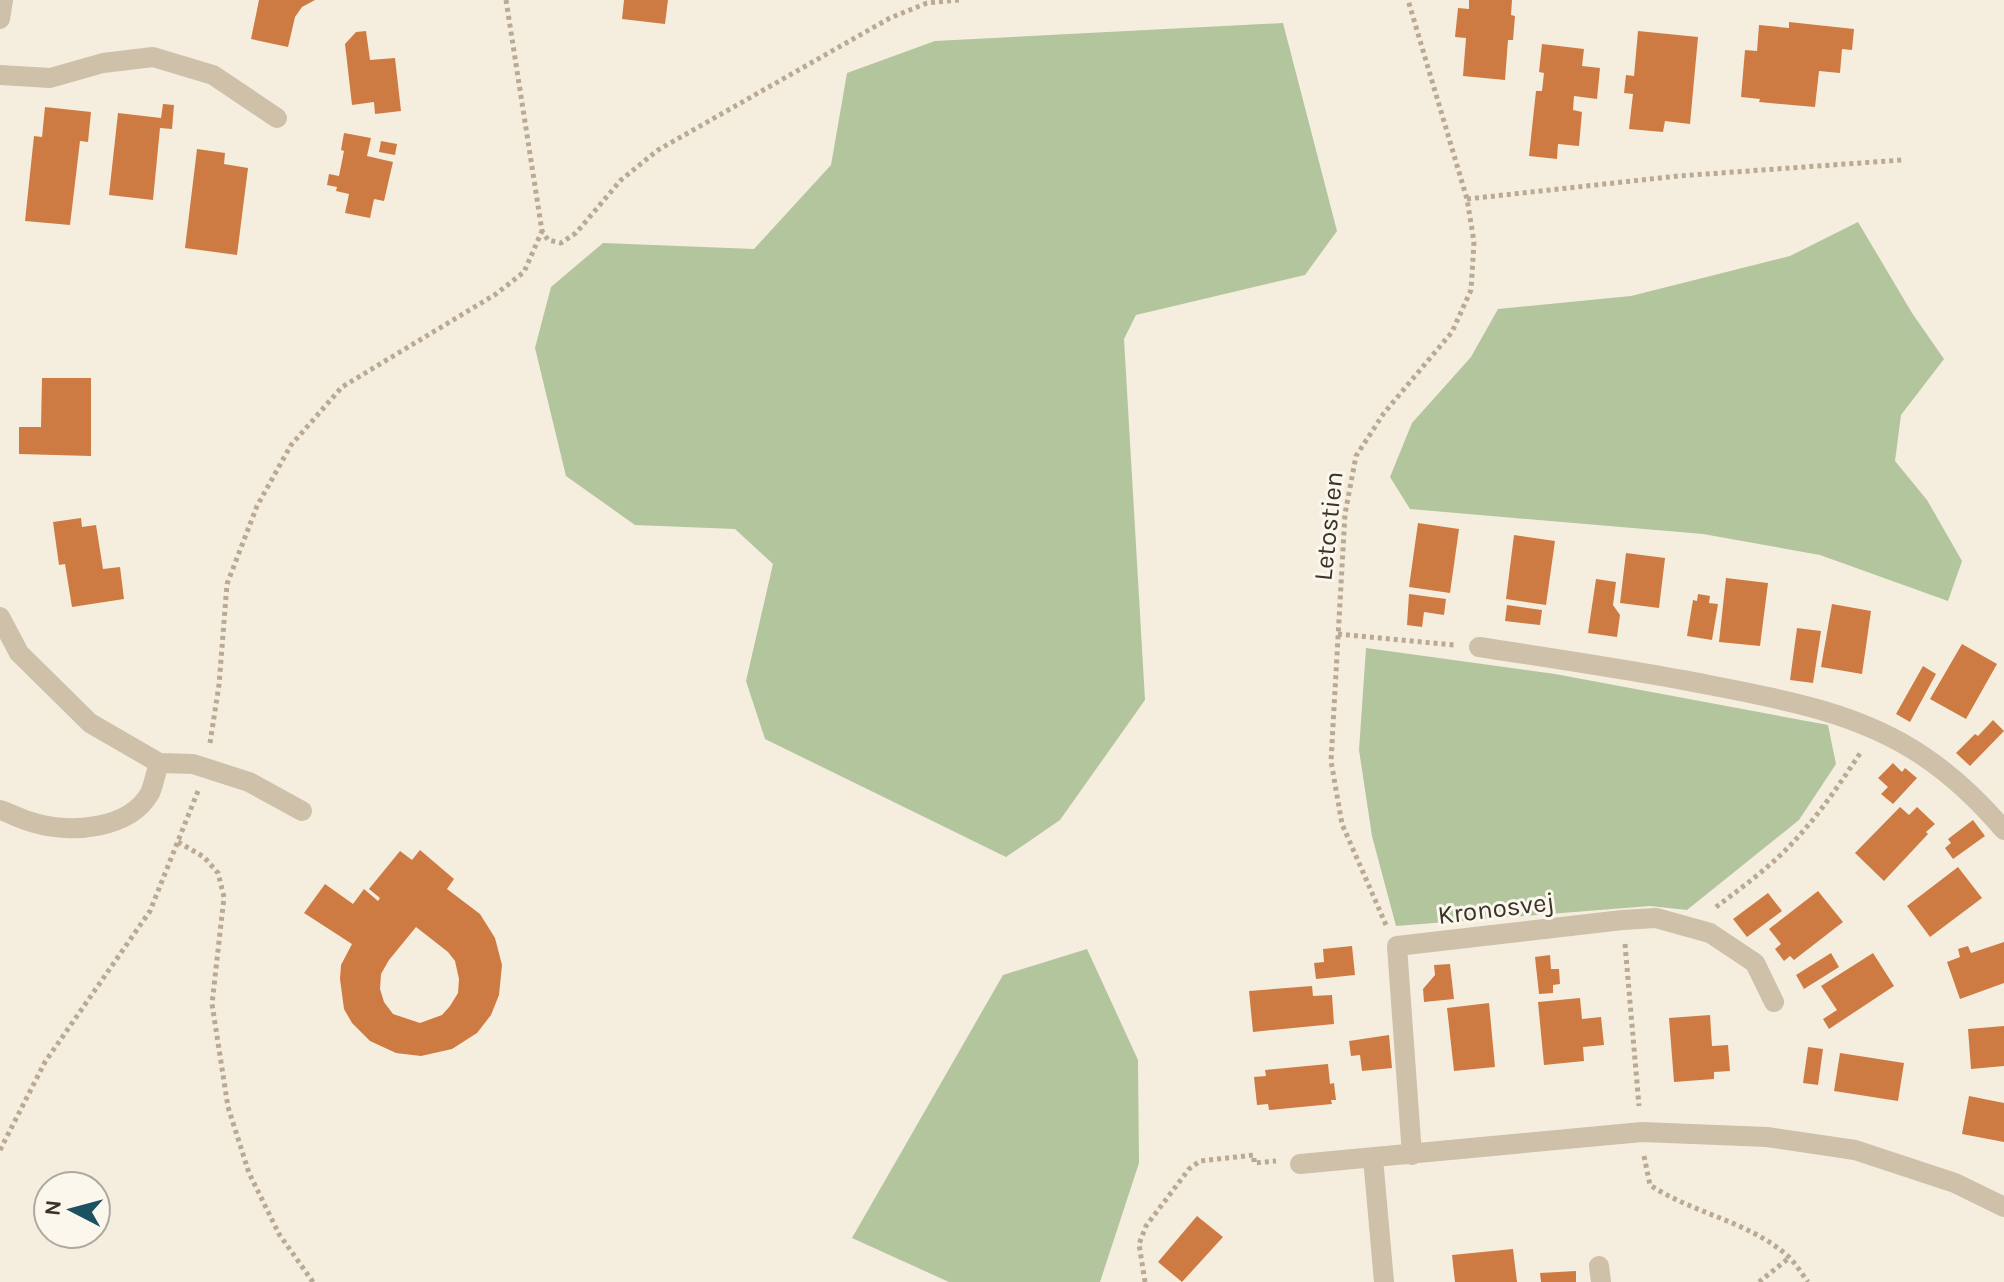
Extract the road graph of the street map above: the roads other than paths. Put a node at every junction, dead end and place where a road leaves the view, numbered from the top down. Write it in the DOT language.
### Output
graph roads {
  1 [pos="3,0"];
  2 [pos="0,19"];
  3 [pos="0,75"];
  4 [pos="277,118"];
  5 [pos="0,617"];
  6 [pos="1479,647"];
  7 [pos="159,763"];
  8 [pos="0,810"];
  9 [pos="302,811"];
  10 [pos="2004,830"];
  11 [pos="1774,1002"];
  12 [pos="1412,1155"];
  13 [pos="1373,1158"];
  14 [pos="1300,1164"];
  15 [pos="2004,1207"];
  16 [pos="1384,1282"];
  1 -- 2 [label="street"];
  3 -- 4 [label="street"];
  5 -- 7 [label="street"];
  6 -- 10 [label="street"];
  7 -- 8 [label="street"];
  7 -- 9 [label="street"];
  11 -- 12 [label="street, Kronosvej"];
  12 -- 13 [label="street"];
  12 -- 15 [label="street"];
  13 -- 14 [label="street"];
  13 -- 16 [label="street"];
}
